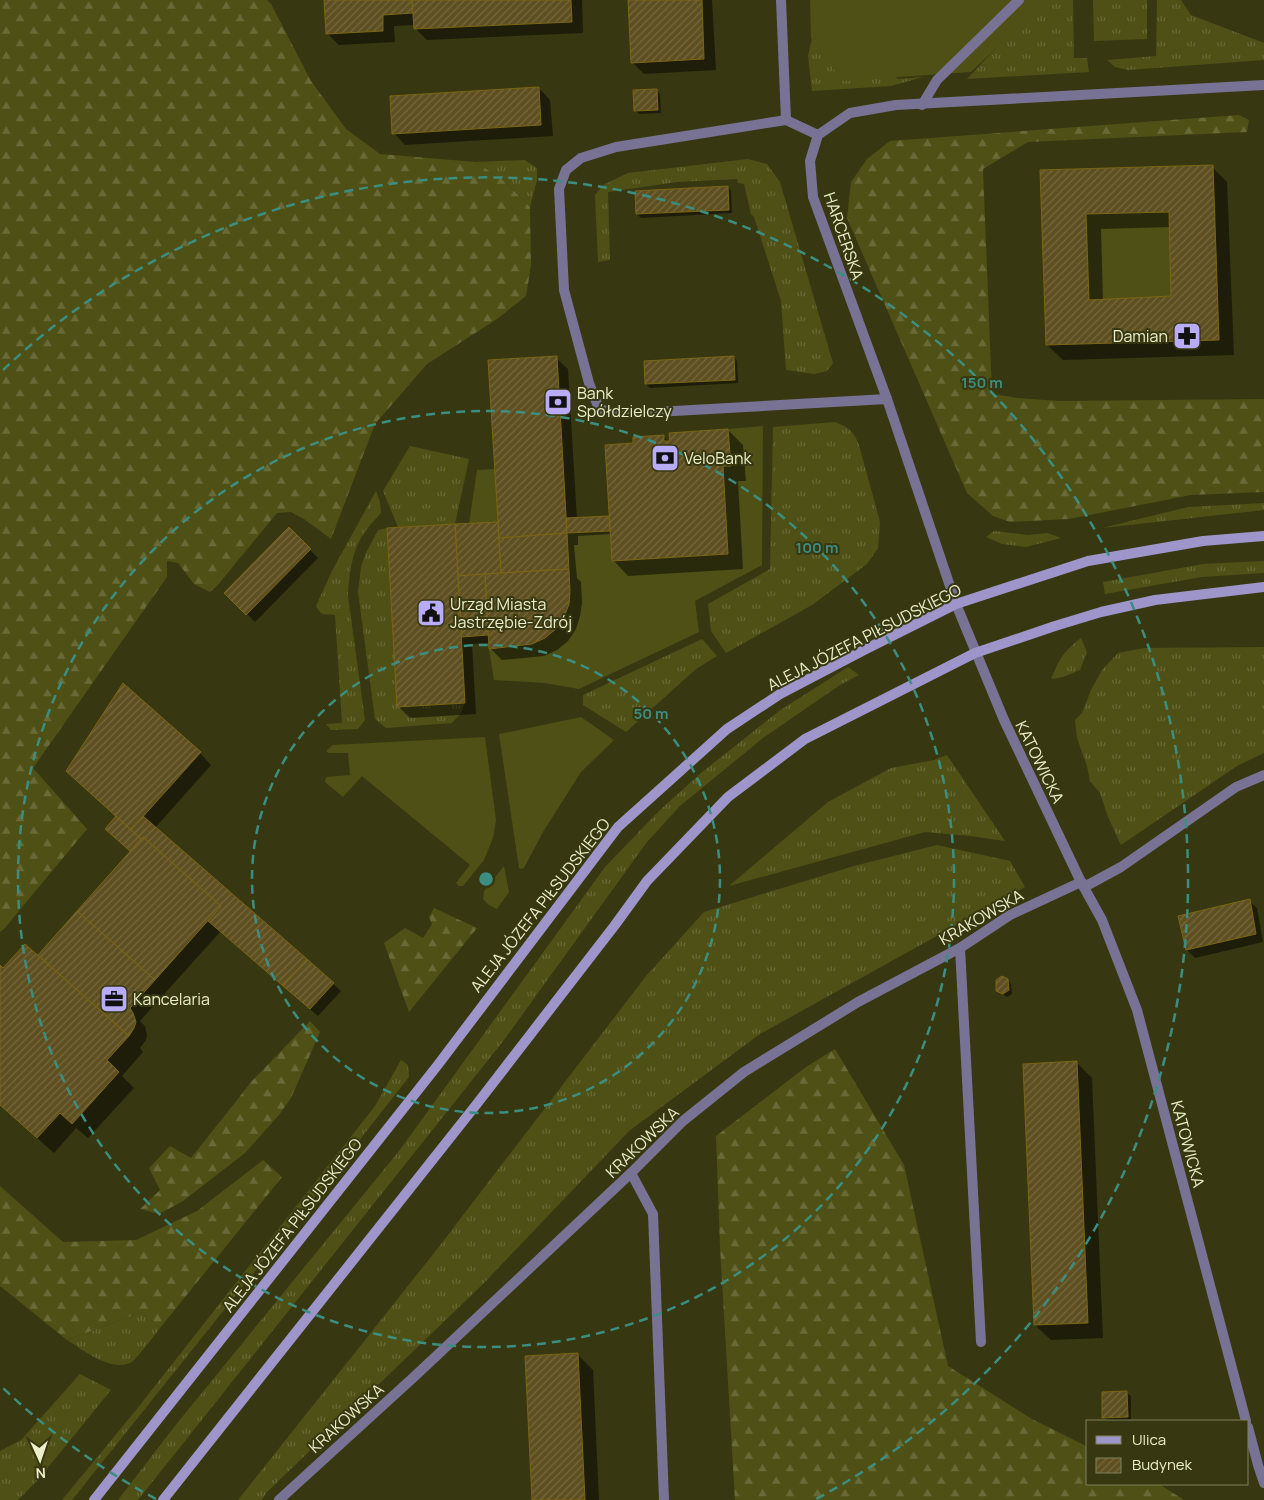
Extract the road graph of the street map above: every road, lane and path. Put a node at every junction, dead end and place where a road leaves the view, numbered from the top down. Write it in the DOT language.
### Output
graph roads {
  1 [pos="781,0"];
  2 [pos="1019,0"];
  3 [pos="1264,85"];
  4 [pos="922,105"];
  5 [pos="786,120"];
  6 [pos="818,134"];
  7 [pos="887,399"];
  8 [pos="1264,536"];
  9 [pos="1264,587"];
  10 [pos="956,604"];
  11 [pos="975,653"];
  12 [pos="1264,775"];
  13 [pos="1081,882"];
  14 [pos="960,948"];
  15 [pos="631,1173"];
  16 [pos="981,1342"];
  17 [pos="1246,1420"];
  18 [pos="1249,1431"];
  19 [pos="1264,1482"];
  20 [pos="94,1500"];
  21 [pos="163,1500"];
  22 [pos="280,1500"];
  23 [pos="664,1500"];
  1 -- 5 [label="street"];
  2 -- 4 [label="street"];
  3 -- 4 [label="street"];
  4 -- 6 [label="street"];
  5 -- 6 [label="street"];
  5 -- 7 [label="street"];
  6 -- 7 [label="street, HARCERSKA"];
  7 -- 10 [label="street, HARCERSKA"];
  8 -- 10 [label="main road, ALEJA JÓZEFA PIŁSUDSKIEGO"];
  9 -- 11 [label="main road"];
  10 -- 11 [label="street, KATOWICKA"];
  10 -- 20 [label="main road, ALEJA JÓZEFA PIŁSUDSKIEGO"];
  11 -- 13 [label="street, KATOWICKA"];
  11 -- 21 [label="main road"];
  12 -- 13 [label="street"];
  13 -- 14 [label="street, KRAKOWSKA"];
  13 -- 17 [label="street, KATOWICKA"];
  14 -- 15 [label="street, KRAKOWSKA"];
  14 -- 16 [label="street"];
  15 -- 22 [label="street, KRAKOWSKA"];
  15 -- 23 [label="street"];
  18 -- 19 [label="street"];
}
